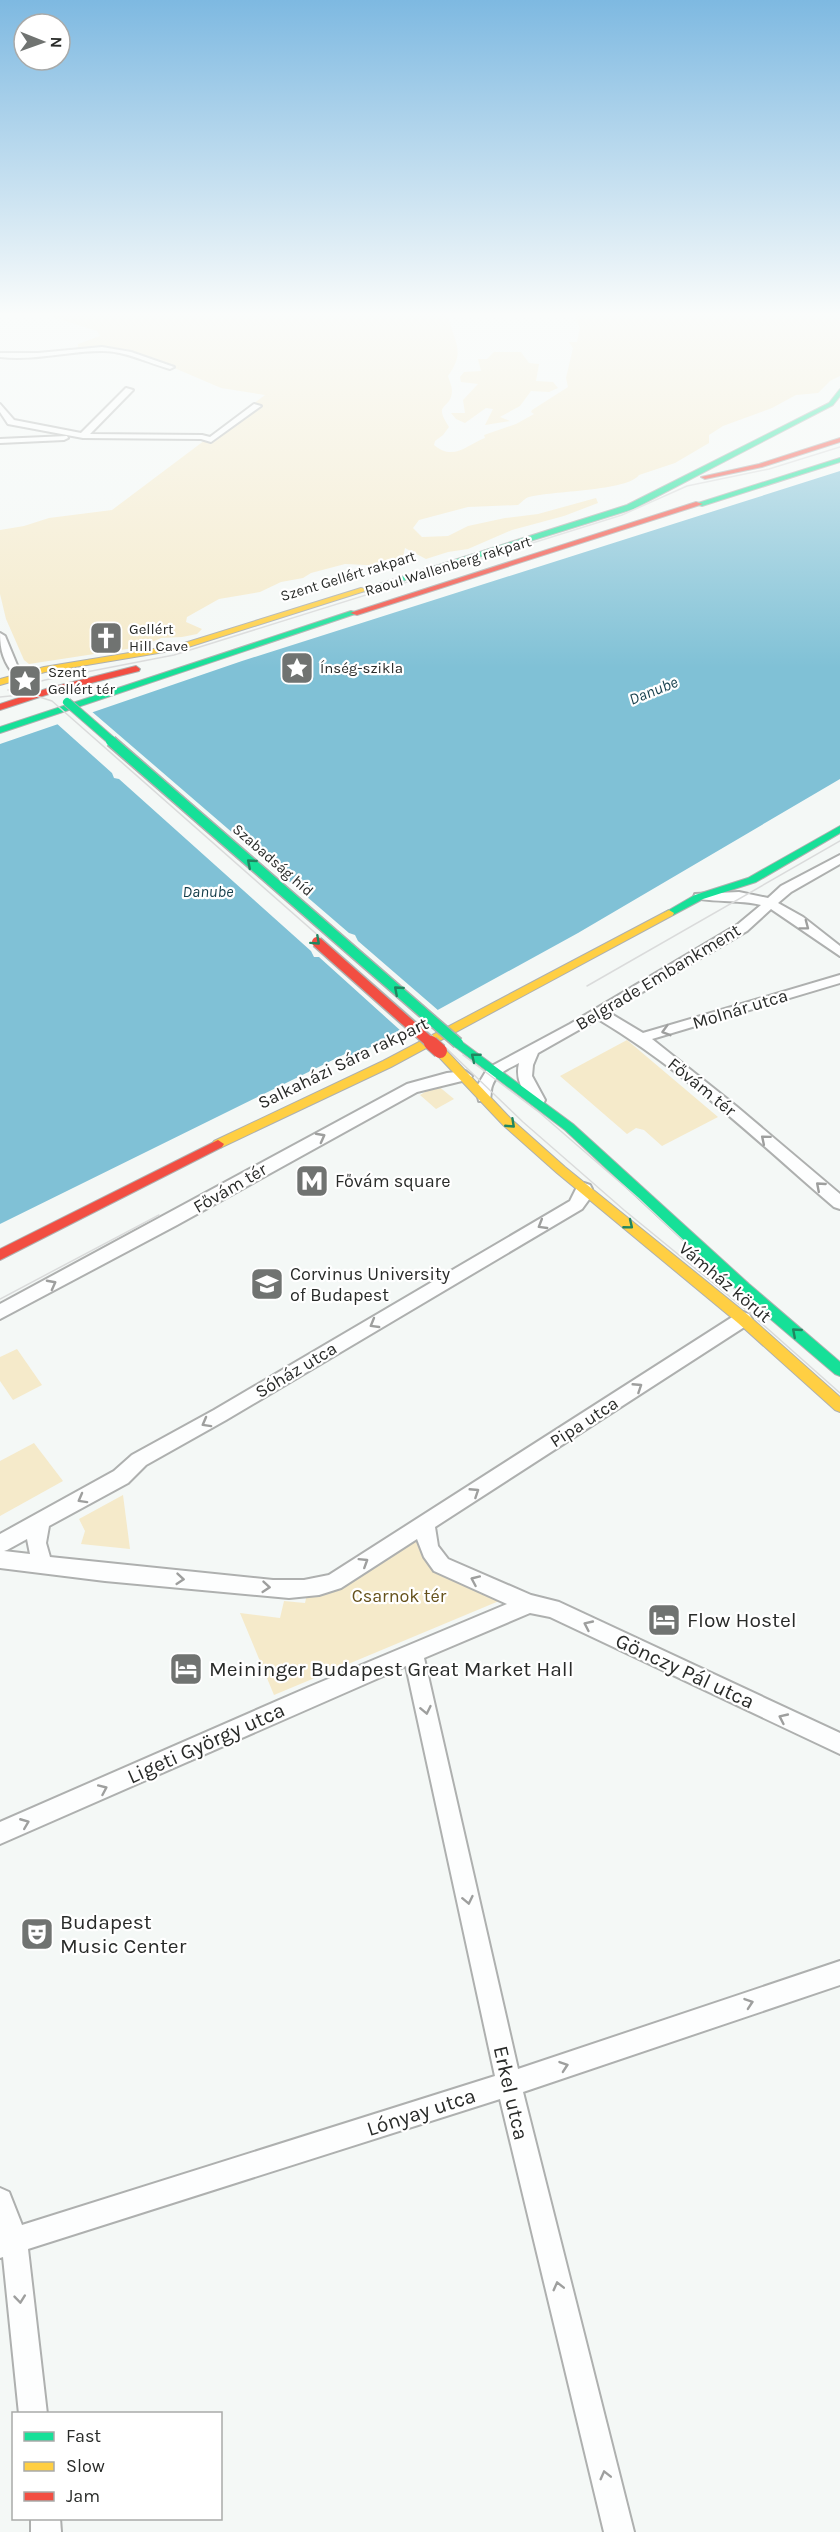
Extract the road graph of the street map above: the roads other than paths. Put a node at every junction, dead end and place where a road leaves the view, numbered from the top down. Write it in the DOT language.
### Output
graph roads {
  1 [pos="62,432"];
  2 [pos="86,432"];
  3 [pos="222,432"];
  4 [pos="778,432"];
  5 [pos="82,436"];
  6 [pos="840,440"];
  7 [pos="0,441"];
  8 [pos="747,448"];
  9 [pos="840,450"];
  10 [pos="840,460"];
  11 [pos="775,461"];
  12 [pos="725,473"];
  13 [pos="679,482"];
  14 [pos="707,491"];
  15 [pos="0,636"];
  16 [pos="20,675"];
  17 [pos="0,682"];
  18 [pos="52,690"];
  19 [pos="6,706"];
  20 [pos="62,706"];
  21 [pos="0,730"];
  22 [pos="158,801"];
  23 [pos="840,829"];
  24 [pos="840,859"];
  25 [pos="699,897"];
  26 [pos="769,903"];
  27 [pos="308,934"];
  28 [pos="840,952"];
  29 [pos="840,979"];
  30 [pos="599,1013"];
  31 [pos="641,1038"];
  32 [pos="532,1050"];
  33 [pos="493,1071"];
  34 [pos="465,1076"];
  35 [pos="484,1097"];
  36 [pos="543,1106"];
  37 [pos="584,1189"];
  38 [pos="840,1203"];
  39 [pos="0,1255"];
  40 [pos="0,1312"];
  41 [pos="743,1320"];
  42 [pos="840,1370"];
  43 [pos="840,1406"];
  44 [pos="42,1521"];
  45 [pos="426,1524"];
  46 [pos="0,1544"];
  47 [pos="0,1559"];
  48 [pos="44,1565"];
  49 [pos="528,1604"];
  50 [pos="413,1653"];
  51 [pos="840,1744"];
  52 [pos="0,1833"];
  53 [pos="840,1972"];
  54 [pos="508,2084"];
  55 [pos="0,2201"];
  56 [pos="7,2243"];
  57 [pos="33,2412"];
  58 [pos="620,2532"];
  1 -- 5 [label="street"];
  2 -- 5 [label="street"];
  3 -- 5 [label="street"];
  4 -- 8 [label="main road, Szent Gellért rakpart"];
  5 -- 7 [label="street"];
  6 -- 11 [label="main road, Szent Gellért rakpart"];
  8 -- 11 [label="main road"];
  8 -- 12 [label="main road, Szent Gellért rakpart"];
  8 -- 13 [label="main road, Szent Gellért rakpart"];
  9 -- 14 [label="main road, Szent Gellért rakpart"];
  10 -- 20 [label="main road, Raoul Wallenberg rakpart"];
  11 -- 12 [label="main road, Szent Gellért rakpart"];
  12 -- 13 [label="main road, Szent Gellért rakpart"];
  12 -- 14 [label="main road, Szent Gellért rakpart"];
  13 -- 16 [label="main road, Szent Gellért rakpart"];
  14 -- 18 [label="main road, Szent Gellért rakpart"];
  15 -- 16 [label="street"];
  16 -- 17 [label="main road"];
  16 -- 18 [label="main road"];
  18 -- 19 [label="main road"];
  18 -- 20 [label="main road"];
  19 -- 20 [label="main road"];
  20 -- 21 [label="main road, Raoul Wallenberg rakpart"];
  20 -- 22 [label="main road"];
  33 -- 20 [label="main road, Szabadság híd, one-way, bridge"];
  23 -- 25 [label="main road, Salkaházi Sára rakpart"];
  24 -- 26 [label="street, Belgrade Embankment"];
  25 -- 26 [label="street"];
  25 -- 39 [label="main road, Salkaházi Sára rakpart"];
  26 -- 28 [label="street, one-way"];
  26 -- 30 [label="street, Belgrade Embankment"];
  27 -- 34 [label="main road, one-way, bridge"];
  29 -- 31 [label="street, Molnár utca, one-way"];
  30 -- 31 [label="street, Fővám tér"];
  30 -- 32 [label="street, Belgrade Embankment"];
  38 -- 31 [label="street, Fővám tér, one-way"];
  32 -- 33 [label="street"];
  32 -- 36 [label="street"];
  33 -- 35 [label="street"];
  33 -- 36 [label="main road"];
  34 -- 35 [label="main road"];
  40 -- 34 [label="street, Fővám tér, one-way"];
  35 -- 37 [label="main road, one-way"];
  42 -- 36 [label="main road, Vámház körút, one-way"];
  37 -- 41 [label="main road, Vámház körút, one-way"];
  37 -- 44 [label="street, Sóház utca, one-way"];
  41 -- 43 [label="main road, Vámház körút"];
  45 -- 41 [label="street, Pipa utca, one-way"];
  44 -- 46 [label="street, Sóház utca"];
  44 -- 48 [label="street"];
  48 -- 45 [label="street, one-way"];
  49 -- 45 [label="street, one-way"];
  47 -- 48 [label="street"];
  49 -- 50 [label="street"];
  51 -- 49 [label="street, Gönczy Pál utca, one-way"];
  52 -- 50 [label="street, Ligeti György utca, one-way"];
  50 -- 54 [label="street, Erkel utca, one-way"];
  54 -- 53 [label="street, Lónyay utca, one-way"];
  54 -- 56 [label="street, Lónyay utca"];
  58 -- 54 [label="street, Erkel utca, one-way"];
  55 -- 56 [label="street"];
  56 -- 57 [label="street, one-way"];
}
